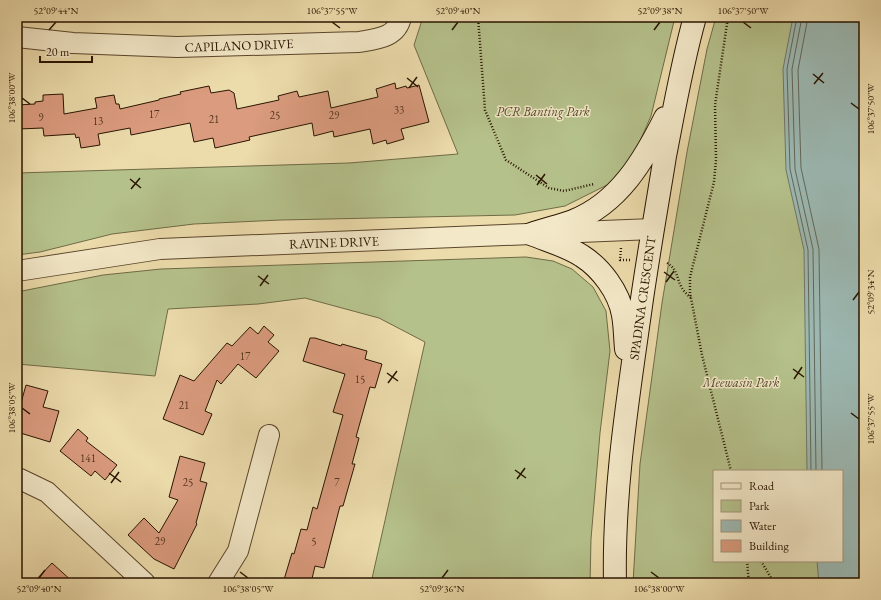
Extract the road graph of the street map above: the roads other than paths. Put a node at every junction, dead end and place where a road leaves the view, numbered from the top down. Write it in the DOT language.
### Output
graph roads {
  1 [pos="401,17"];
  2 [pos="695,17"];
  3 [pos="17,37"];
  4 [pos="676,98"];
  5 [pos="653,229"];
  6 [pos="531,234"];
  7 [pos="17,271"];
  8 [pos="629,391"];
  9 [pos="269,435"];
  10 [pos="17,480"];
  11 [pos="145,583"];
  12 [pos="218,583"];
  13 [pos="615,583"];
  1 -- 3 [label="street, CAPILANO DRIVE"];
  2 -- 4 [label="street, SPADINA CRESCENT"];
  4 -- 5 [label="street, SPADINA CRESCENT"];
  4 -- 6 [label="street"];
  5 -- 6 [label="street, RAVINE DRIVE"];
  5 -- 8 [label="street, SPADINA CRESCENT"];
  6 -- 7 [label="street, RAVINE DRIVE"];
  6 -- 8 [label="street"];
  8 -- 13 [label="street, SPADINA CRESCENT"];
  9 -- 12 [label="street"];
  10 -- 11 [label="street"];
}
